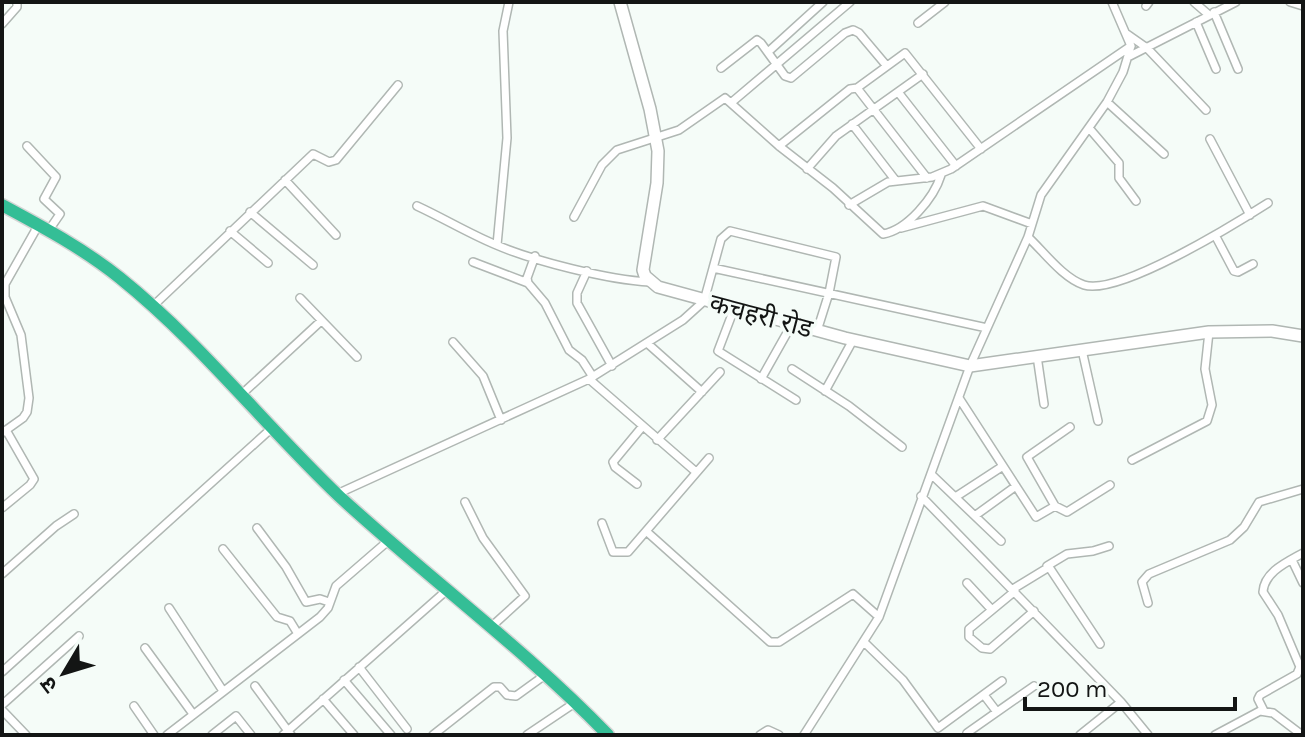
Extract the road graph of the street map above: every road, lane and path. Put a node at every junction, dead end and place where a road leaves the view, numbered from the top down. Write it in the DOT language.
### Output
graph roads {
  1 [pos="17,2"];
  2 [pos="509,2"];
  3 [pos="620,2"];
  4 [pos="823,2"];
  5 [pos="850,2"];
  6 [pos="945,2"];
  7 [pos="1112,2"];
  8 [pos="1194,2"];
  9 [pos="1236,2"];
  10 [pos="1290,2"];
  11 [pos="1303,6"];
  12 [pos="1212,14"];
  13 [pos="1196,22"];
  14 [pos="918,23"];
  15 [pos="2,24"];
  16 [pos="1127,33"];
  17 [pos="1131,46"];
  18 [pos="1147,48"];
  19 [pos="768,52"];
  20 [pos="1128,57"];
  21 [pos="777,65"];
  22 [pos="886,65"];
  23 [pos="721,68"];
  24 [pos="1216,69"];
  25 [pos="1238,69"];
  26 [pos="923,74"];
  27 [pos="398,85"];
  28 [pos="857,88"];
  29 [pos="898,92"];
  30 [pos="732,102"];
  31 [pos="1107,102"];
  32 [pos="874,109"];
  33 [pos="1206,110"];
  34 [pos="852,124"];
  35 [pos="1089,128"];
  36 [pos="656,137"];
  37 [pos="1210,139"];
  38 [pos="27,146"];
  39 [pos="779,146"];
  40 [pos="981,149"];
  41 [pos="1164,154"];
  42 [pos="956,166"];
  43 [pos="807,169"];
  44 [pos="941,175"];
  45 [pos="927,178"];
  46 [pos="285,180"];
  47 [pos="896,181"];
  48 [pos="1136,201"];
  49 [pos="1268,203"];
  50 [pos="2,205"];
  51 [pos="849,205"];
  52 [pos="417,206"];
  53 [pos="250,212"];
  54 [pos="1250,215"];
  55 [pos="574,217"];
  56 [pos="1032,224"];
  57 [pos="44,227"];
  58 [pos="897,229"];
  59 [pos="230,231"];
  60 [pos="336,235"];
  61 [pos="1215,235"];
  62 [pos="1028,237"];
  63 [pos="497,245"];
  64 [pos="535,256"];
  65 [pos="473,262"];
  66 [pos="268,263"];
  67 [pos="1253,264"];
  68 [pos="313,265"];
  69 [pos="713,268"];
  70 [pos="587,271"];
  71 [pos="650,282"];
  72 [pos="528,283"];
  73 [pos="3,290"];
  74 [pos="829,293"];
  75 [pos="300,298"];
  76 [pos="704,301"];
  77 [pos="152,307"];
  78 [pos="734,309"];
  79 [pos="321,321"];
  80 [pos="792,324"];
  81 [pos="987,328"];
  82 [pos="817,331"];
  83 [pos="1209,332"];
  84 [pos="1303,336"];
  85 [pos="853,340"];
  86 [pos="453,342"];
  87 [pos="647,343"];
  88 [pos="1082,350"];
  89 [pos="1037,356"];
  90 [pos="357,357"];
  91 [pos="612,366"];
  92 [pos="970,366"];
  93 [pos="792,369"];
  94 [pos="720,372"];
  95 [pos="591,378"];
  96 [pos="761,379"];
  97 [pos="825,391"];
  98 [pos="702,392"];
  99 [pos="242,394"];
  100 [pos="959,398"];
  101 [pos="796,400"];
  102 [pos="1044,404"];
  103 [pos="501,420"];
  104 [pos="1098,421"];
  105 [pos="273,427"];
  106 [pos="642,427"];
  107 [pos="1070,427"];
  108 [pos="4,431"];
  109 [pos="657,440"];
  110 [pos="902,447"];
  111 [pos="709,458"];
  112 [pos="1132,460"];
  113 [pos="1003,466"];
  114 [pos="696,472"];
  115 [pos="931,474"];
  116 [pos="637,484"];
  117 [pos="1110,485"];
  118 [pos="1016,486"];
  119 [pos="1303,489"];
  120 [pos="337,494"];
  121 [pos="921,496"];
  122 [pos="957,496"];
  123 [pos="465,502"];
  124 [pos="1055,506"];
  125 [pos="2,508"];
  126 [pos="74,514"];
  127 [pos="976,515"];
  128 [pos="602,523"];
  129 [pos="257,528"];
  130 [pos="646,531"];
  131 [pos="388,541"];
  132 [pos="1001,541"];
  133 [pos="1109,546"];
  134 [pos="223,549"];
  135 [pos="1303,553"];
  136 [pos="1292,560"];
  137 [pos="1047,566"];
  138 [pos="2,574"];
  139 [pos="967,583"];
  140 [pos="1303,583"];
  141 [pos="447,590"];
  142 [pos="1014,590"];
  143 [pos="329,602"];
  144 [pos="1148,603"];
  145 [pos="169,608"];
  146 [pos="992,610"];
  147 [pos="1034,611"];
  148 [pos="879,617"];
  149 [pos="491,627"];
  150 [pos="298,634"];
  151 [pos="79,636"];
  152 [pos="864,642"];
  153 [pos="1100,644"];
  154 [pos="145,648"];
  155 [pos="359,667"];
  156 [pos="2,672"];
  157 [pos="547,674"];
  158 [pos="344,680"];
  159 [pos="1002,681"];
  160 [pos="255,686"];
  161 [pos="1034,686"];
  162 [pos="223,691"];
  163 [pos="984,695"];
  164 [pos="323,699"];
  165 [pos="576,702"];
  166 [pos="1121,702"];
  167 [pos="134,706"];
  168 [pos="2,707"];
  169 [pos="1264,711"];
  170 [pos="997,712"];
  171 [pos="193,714"];
  172 [pos="407,729"];
  173 [pos="940,732"];
  174 [pos="967,733"];
  175 [pos="287,734"];
  176 [pos="437,734"];
  177 [pos="26,735"];
  178 [pos="154,735"];
  179 [pos="167,735"];
  180 [pos="212,735"];
  181 [pos="251,735"];
  182 [pos="354,735"];
  183 [pos="391,735"];
  184 [pos="527,735"];
  185 [pos="608,735"];
  186 [pos="760,735"];
  187 [pos="779,735"];
  188 [pos="804,735"];
  189 [pos="1080,735"];
  190 [pos="1148,735"];
  191 [pos="1215,735"];
  192 [pos="1302,735"];
  1 -- 15 [label="street"];
  2 -- 63 [label="street"];
  3 -- 36 [label="main road"];
  4 -- 19 [label="street"];
  5 -- 21 [label="street"];
  6 -- 14 [label="street"];
  7 -- 16 [label="street"];
  8 -- 12 [label="street"];
  9 -- 12 [label="street"];
  10 -- 11 [label="street"];
  12 -- 13 [label="street"];
  12 -- 25 [label="street"];
  13 -- 18 [label="street"];
  13 -- 24 [label="street"];
  16 -- 17 [label="street"];
  16 -- 18 [label="street"];
  17 -- 20 [label="street"];
  17 -- 40 [label="street"];
  18 -- 20 [label="street"];
  18 -- 33 [label="street"];
  19 -- 21 [label="street"];
  19 -- 23 [label="street"];
  20 -- 31 [label="street"];
  21 -- 22 [label="street"];
  21 -- 30 [label="street"];
  22 -- 26 [label="street"];
  22 -- 28 [label="street"];
  26 -- 29 [label="street"];
  26 -- 40 [label="street"];
  27 -- 46 [label="street"];
  28 -- 32 [label="street"];
  28 -- 39 [label="street"];
  29 -- 32 [label="street"];
  29 -- 42 [label="street"];
  30 -- 36 [label="street"];
  30 -- 39 [label="street"];
  31 -- 35 [label="street"];
  31 -- 41 [label="street"];
  32 -- 34 [label="street"];
  32 -- 45 [label="street"];
  34 -- 43 [label="street"];
  34 -- 47 [label="street"];
  35 -- 48 [label="street"];
  35 -- 56 [label="street"];
  36 -- 55 [label="street"];
  36 -- 71 [label="main road"];
  37 -- 54 [label="street"];
  38 -- 57 [label="street"];
  39 -- 43 [label="street"];
  40 -- 42 [label="street"];
  42 -- 44 [label="street"];
  43 -- 51 [label="street"];
  44 -- 45 [label="street"];
  44 -- 58 [label="street"];
  45 -- 47 [label="street"];
  46 -- 53 [label="street"];
  46 -- 60 [label="street"];
  47 -- 51 [label="street"];
  49 -- 54 [label="street"];
  50 -- 57 [label="highway"];
  51 -- 58 [label="street"];
  52 -- 63 [label="street"];
  53 -- 59 [label="street"];
  53 -- 68 [label="street"];
  54 -- 61 [label="street"];
  56 -- 58 [label="street"];
  56 -- 62 [label="street"];
  57 -- 73 [label="street"];
  57 -- 77 [label="highway"];
  59 -- 66 [label="street"];
  59 -- 77 [label="street"];
  61 -- 62 [label="street"];
  61 -- 67 [label="street"];
  62 -- 81 [label="street"];
  63 -- 64 [label="street"];
  64 -- 70 [label="street"];
  64 -- 72 [label="street"];
  65 -- 72 [label="street"];
  69 -- 74 [label="street"];
  69 -- 74 [label="street"];
  69 -- 76 [label="street"];
  70 -- 71 [label="street"];
  70 -- 91 [label="street"];
  71 -- 76 [label="main road, कचहरी रोड"];
  72 -- 95 [label="street"];
  73 -- 108 [label="street"];
  74 -- 81 [label="street"];
  74 -- 82 [label="street"];
  75 -- 79 [label="street"];
  76 -- 78 [label="main road, कचहरी रोड"];
  76 -- 87 [label="street"];
  77 -- 99 [label="highway"];
  78 -- 80 [label="main road, कचहरी रोड"];
  78 -- 96 [label="street"];
  79 -- 90 [label="street"];
  79 -- 99 [label="street"];
  80 -- 82 [label="main road, कचहरी रोड"];
  80 -- 96 [label="street"];
  81 -- 92 [label="street"];
  82 -- 85 [label="main road, कचहरी रोड"];
  83 -- 84 [label="main road, कचहरी रोड"];
  83 -- 88 [label="main road, कचहरी रोड"];
  83 -- 112 [label="street"];
  85 -- 92 [label="main road, कचहरी रोड"];
  85 -- 97 [label="street"];
  86 -- 103 [label="street"];
  87 -- 91 [label="street"];
  87 -- 98 [label="street"];
  88 -- 89 [label="main road, कचहरी रोड"];
  88 -- 104 [label="street"];
  89 -- 92 [label="main road, कचहरी रोड"];
  89 -- 102 [label="street"];
  91 -- 95 [label="street"];
  92 -- 100 [label="street"];
  93 -- 97 [label="street"];
  94 -- 98 [label="street"];
  95 -- 103 [label="street"];
  95 -- 106 [label="street"];
  96 -- 101 [label="street"];
  97 -- 110 [label="street"];
  98 -- 109 [label="street"];
  99 -- 105 [label="highway"];
  100 -- 113 [label="street"];
  100 -- 115 [label="street"];
  103 -- 120 [label="street"];
  105 -- 120 [label="highway"];
  105 -- 156 [label="street"];
  106 -- 109 [label="street"];
  106 -- 116 [label="street"];
  107 -- 124 [label="street"];
  108 -- 125 [label="street"];
  109 -- 114 [label="street"];
  111 -- 114 [label="street"];
  113 -- 118 [label="street"];
  113 -- 122 [label="street"];
  114 -- 130 [label="street"];
  115 -- 121 [label="street"];
  115 -- 122 [label="street"];
  117 -- 124 [label="street"];
  118 -- 124 [label="street"];
  118 -- 127 [label="street"];
  119 -- 144 [label="street"];
  120 -- 131 [label="highway"];
  121 -- 142 [label="street"];
  121 -- 148 [label="street"];
  122 -- 127 [label="street"];
  123 -- 149 [label="street"];
  126 -- 138 [label="street"];
  127 -- 132 [label="street"];
  128 -- 130 [label="street"];
  129 -- 143 [label="street"];
  130 -- 148 [label="street"];
  131 -- 141 [label="highway"];
  131 -- 143 [label="street"];
  133 -- 137 [label="street"];
  134 -- 150 [label="street"];
  135 -- 136 [label="street"];
  136 -- 140 [label="street"];
  136 -- 169 [label="street"];
  137 -- 142 [label="street"];
  137 -- 153 [label="street"];
  139 -- 146 [label="street"];
  141 -- 149 [label="highway"];
  141 -- 155 [label="street"];
  142 -- 146 [label="street"];
  142 -- 147 [label="street"];
  143 -- 150 [label="street"];
  145 -- 162 [label="street"];
  146 -- 147 [label="street"];
  147 -- 166 [label="street"];
  148 -- 152 [label="street"];
  149 -- 157 [label="highway"];
  150 -- 162 [label="street"];
  151 -- 168 [label="street"];
  152 -- 173 [label="street"];
  152 -- 188 [label="street"];
  154 -- 171 [label="street"];
  155 -- 158 [label="street"];
  155 -- 172 [label="street"];
  157 -- 165 [label="highway"];
  157 -- 176 [label="street"];
  158 -- 164 [label="street"];
  158 -- 183 [label="street"];
  159 -- 163 [label="street"];
  160 -- 175 [label="street"];
  161 -- 170 [label="street"];
  162 -- 171 [label="street"];
  163 -- 170 [label="street"];
  163 -- 173 [label="street"];
  164 -- 175 [label="street"];
  164 -- 182 [label="street"];
  165 -- 184 [label="street"];
  165 -- 185 [label="highway"];
  166 -- 189 [label="street"];
  166 -- 190 [label="street"];
  167 -- 178 [label="street"];
  168 -- 177 [label="street"];
  169 -- 191 [label="street"];
  169 -- 192 [label="street"];
  170 -- 174 [label="street"];
  171 -- 179 [label="street"];
  180 -- 181 [label="street"];
  186 -- 187 [label="street"];
}
